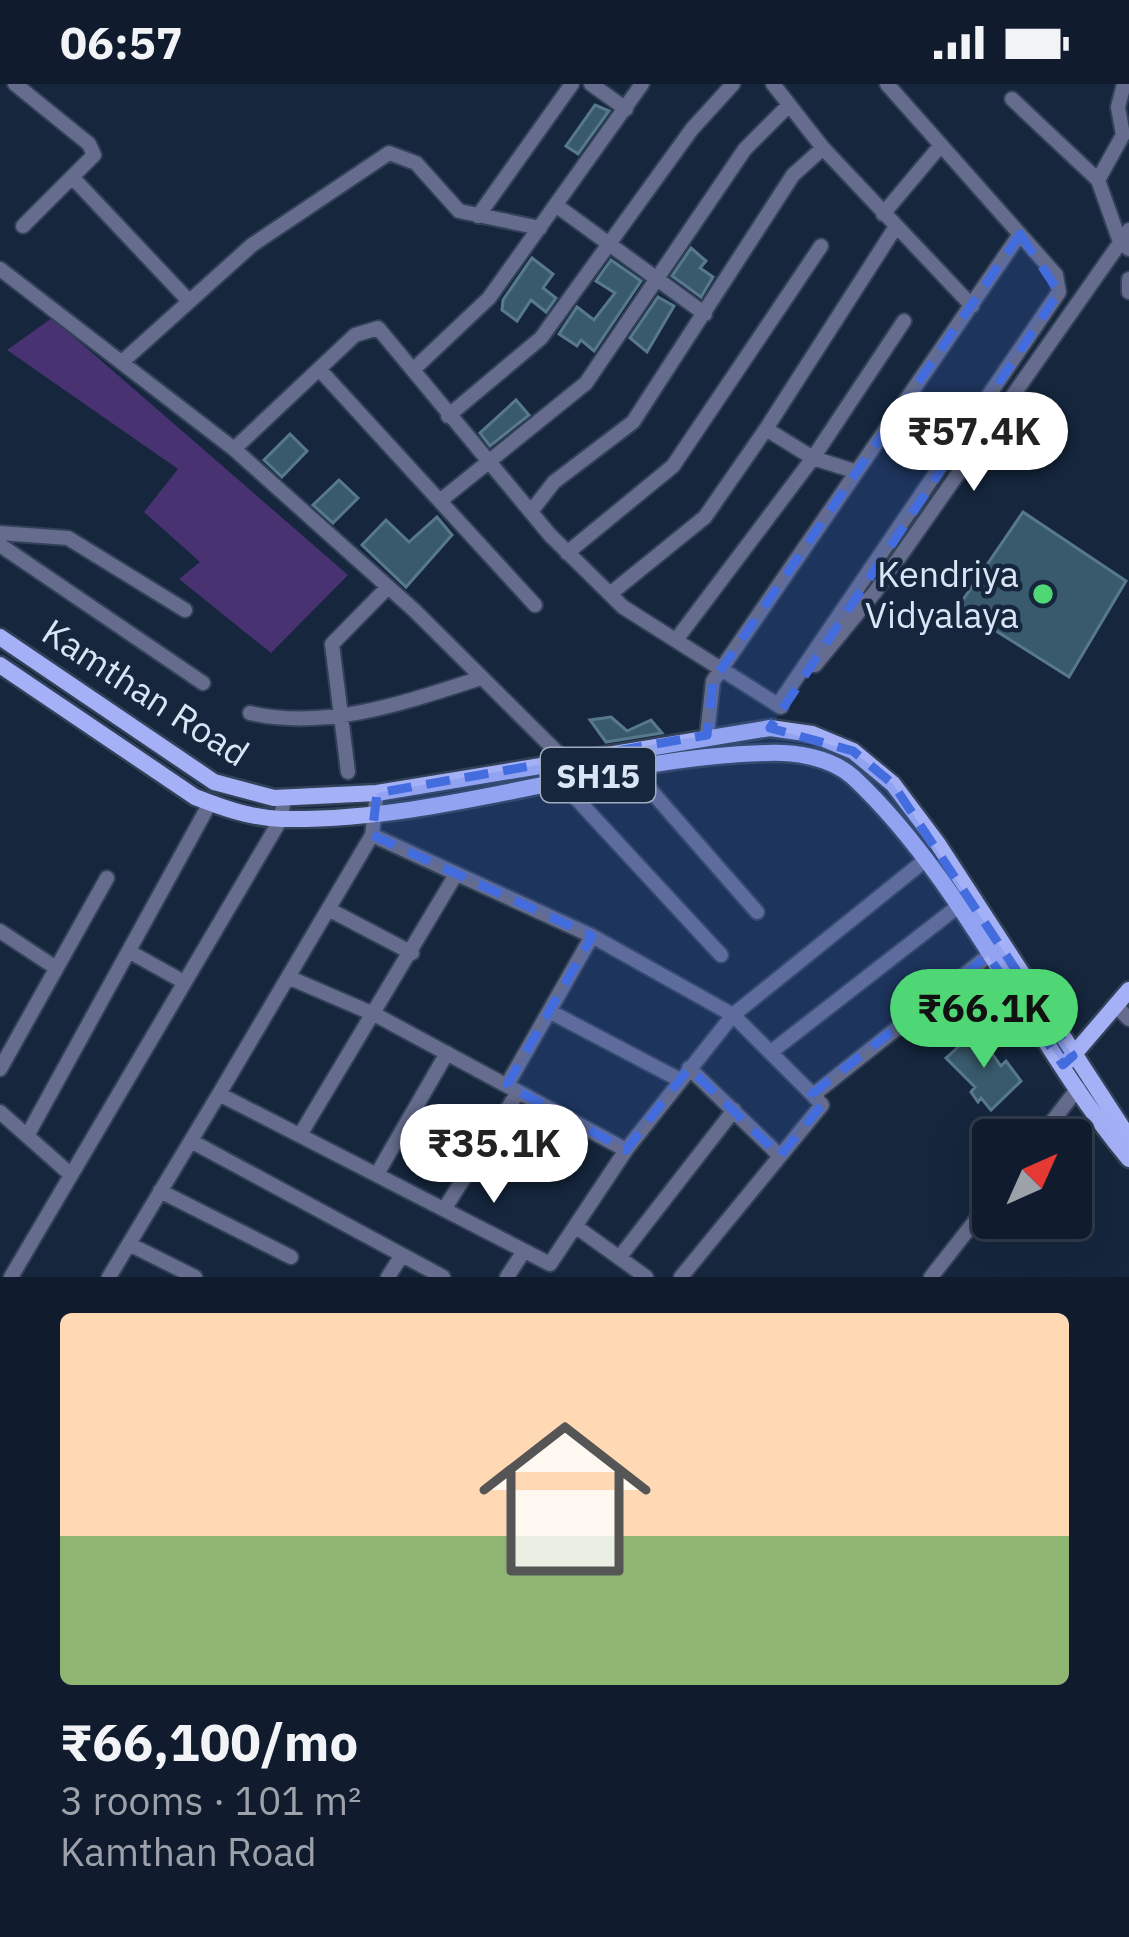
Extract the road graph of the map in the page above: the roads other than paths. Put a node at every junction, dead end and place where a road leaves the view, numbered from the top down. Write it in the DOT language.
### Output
graph roads {
  1 [pos="15,84"];
  2 [pos="572,84"];
  3 [pos="591,84"];
  4 [pos="642,84"];
  5 [pos="733,84"];
  6 [pos="773,84"];
  7 [pos="887,84"];
  8 [pos="1124,84"];
  9 [pos="1012,99"];
  10 [pos="789,105"];
  11 [pos="626,109"];
  12 [pos="940,146"];
  13 [pos="823,148"];
  14 [pos="73,178"];
  15 [pos="1098,180"];
  16 [pos="557,206"];
  17 [pos="883,214"];
  18 [pos="478,216"];
  19 [pos="23,226"];
  20 [pos="540,228"];
  21 [pos="895,228"];
  22 [pos="1020,234"];
  23 [pos="1126,240"];
  24 [pos="608,246"];
  25 [pos="821,246"];
  26 [pos="3,276"];
  27 [pos="1129,279"];
  28 [pos="658,281"];
  29 [pos="1129,292"];
  30 [pos="188,300"];
  31 [pos="972,306"];
  32 [pos="705,314"];
  33 [pos="904,320"];
  34 [pos="122,362"];
  35 [pos="415,368"];
  36 [pos="319,369"];
  37 [pos="448,416"];
  38 [pos="766,429"];
  39 [pos="234,449"];
  40 [pos="813,458"];
  41 [pos="490,462"];
  42 [pos="854,471"];
  43 [pos="440,501"];
  44 [pos="533,509"];
  45 [pos="0,533"];
  46 [pos="0,545"];
  47 [pos="567,553"];
  48 [pos="388,587"];
  49 [pos="610,594"];
  50 [pos="535,605"];
  51 [pos="185,610"];
  52 [pos="0,637"];
  53 [pos="676,640"];
  54 [pos="0,664"];
  55 [pos="722,668"];
  56 [pos="482,678"];
  57 [pos="202,683"];
  58 [pos="86,696"];
  59 [pos="779,706"];
  60 [pos="250,713"];
  61 [pos="70,714"];
  62 [pos="339,716"];
  63 [pos="770,728"];
  64 [pos="812,734"];
  65 [pos="707,735"];
  66 [pos="811,758"];
  67 [pos="563,759"];
  68 [pos="632,770"];
  69 [pos="348,772"];
  70 [pos="583,778"];
  71 [pos="561,782"];
  72 [pos="377,793"];
  73 [pos="284,798"];
  74 [pos="210,803"];
  75 [pos="375,814"];
  76 [pos="280,819"];
  77 [pos="372,835"];
  78 [pos="924,861"];
  79 [pos="455,876"];
  80 [pos="106,878"];
  81 [pos="956,908"];
  82 [pos="331,910"];
  83 [pos="757,912"];
  84 [pos="0,931"];
  85 [pos="592,936"];
  86 [pos="130,952"];
  87 [pos="412,953"];
  88 [pos="721,955"];
  89 [pos="988,956"];
  90 [pos="53,966"];
  91 [pos="290,978"];
  92 [pos="184,982"];
  93 [pos="1129,990"];
  94 [pos="549,1011"];
  95 [pos="1122,1013"];
  96 [pos="376,1015"];
  97 [pos="733,1016"];
  98 [pos="771,1052"];
  99 [pos="447,1053"];
  100 [pos="1068,1060"];
  101 [pos="0,1069"];
  102 [pos="684,1074"];
  103 [pos="513,1088"];
  104 [pos="1078,1088"];
  105 [pos="219,1094"];
  106 [pos="813,1095"];
  107 [pos="734,1110"];
  108 [pos="0,1112"];
  109 [pos="1054,1119"];
  110 [pos="300,1135"];
  111 [pos="26,1136"];
  112 [pos="1129,1138"];
  113 [pos="191,1141"];
  114 [pos="626,1150"];
  115 [pos="780,1156"];
  116 [pos="1129,1159"];
  117 [pos="70,1174"];
  118 [pos="377,1174"];
  119 [pos="160,1191"];
  120 [pos="445,1208"];
  121 [pos="972,1225"];
  122 [pos="575,1226"];
  123 [pos="129,1244"];
  124 [pos="524,1251"];
  125 [pos="402,1255"];
  126 [pos="291,1257"];
  127 [pos="550,1264"];
  128 [pos="622,1266"];
  129 [pos="11,1277"];
  130 [pos="109,1277"];
  131 [pos="195,1277"];
  132 [pos="388,1277"];
  133 [pos="443,1277"];
  134 [pos="507,1277"];
  135 [pos="565,1277"];
  136 [pos="646,1277"];
  137 [pos="681,1277"];
  138 [pos="932,1277"];
  1 -- 14 [label="street"];
  2 -- 18 [label="street"];
  3 -- 11 [label="street"];
  4 -- 11 [label="street"];
  5 -- 24 [label="street"];
  6 -- 10 [label="street"];
  7 -- 12 [label="street"];
  8 -- 15 [label="street"];
  9 -- 15 [label="street"];
  10 -- 13 [label="street"];
  10 -- 28 [label="street"];
  11 -- 16 [label="street"];
  12 -- 17 [label="street"];
  12 -- 22 [label="street"];
  13 -- 17 [label="street"];
  13 -- 32 [label="street"];
  14 -- 19 [label="street"];
  14 -- 30 [label="street"];
  15 -- 23 [label="street"];
  16 -- 20 [label="street"];
  16 -- 24 [label="street"];
  17 -- 21 [label="street"];
  18 -- 20 [label="street"];
  18 -- 30 [label="street"];
  20 -- 35 [label="street"];
  21 -- 31 [label="street"];
  21 -- 38 [label="street"];
  22 -- 31 [label="street"];
  22 -- 59 [label="street"];
  23 -- 59 [label="street"];
  24 -- 28 [label="street"];
  24 -- 37 [label="street"];
  25 -- 47 [label="street"];
  26 -- 34 [label="street"];
  27 -- 29 [label="street"];
  28 -- 32 [label="street"];
  28 -- 41 [label="street"];
  30 -- 34 [label="street"];
  31 -- 42 [label="street"];
  32 -- 44 [label="street"];
  33 -- 40 [label="street"];
  34 -- 39 [label="street"];
  35 -- 36 [label="street"];
  35 -- 37 [label="street"];
  36 -- 39 [label="street"];
  36 -- 43 [label="street"];
  37 -- 41 [label="street"];
  38 -- 40 [label="street"];
  38 -- 49 [label="street"];
  39 -- 48 [label="street"];
  40 -- 42 [label="street"];
  40 -- 53 [label="street"];
  41 -- 43 [label="street"];
  41 -- 44 [label="street"];
  42 -- 55 [label="street"];
  43 -- 50 [label="street"];
  44 -- 47 [label="street"];
  45 -- 51 [label="street"];
  46 -- 57 [label="street"];
  47 -- 49 [label="street"];
  48 -- 56 [label="street"];
  48 -- 62 [label="street"];
  49 -- 53 [label="street"];
  52 -- 58 [label="main road, Kamthan Road / SH15"];
  53 -- 55 [label="street"];
  54 -- 61 [label="main road, Kamthan Road / SH15"];
  55 -- 59 [label="street"];
  55 -- 65 [label="street"];
  56 -- 62 [label="street"];
  56 -- 67 [label="street"];
  58 -- 61 [label="main road"];
  58 -- 73 [label="main road, Kamthan Road / SH15"];
  59 -- 63 [label="street"];
  60 -- 62 [label="street"];
  61 -- 74 [label="main road, Kamthan Road / SH15"];
  62 -- 69 [label="street"];
  63 -- 64 [label="main road, Kamthan Road / SH15"];
  63 -- 65 [label="main road, Kamthan Road / SH15"];
  64 -- 66 [label="main road"];
  64 -- 100 [label="main road, Kamthan Road / SH15"];
  65 -- 67 [label="main road, Kamthan Road / SH15"];
  66 -- 68 [label="main road, Kamthan Road / SH15"];
  66 -- 78 [label="main road, Kamthan Road / SH15"];
  67 -- 70 [label="street"];
  67 -- 72 [label="main road, Kamthan Road / SH15"];
  68 -- 70 [label="main road, Kamthan Road / SH15"];
  68 -- 83 [label="street"];
  70 -- 71 [label="main road, Kamthan Road / SH15"];
  71 -- 75 [label="main road, Kamthan Road / SH15"];
  71 -- 88 [label="street"];
  72 -- 73 [label="main road, Kamthan Road / SH15"];
  72 -- 75 [label="street"];
  73 -- 76 [label="street"];
  74 -- 76 [label="main road, Kamthan Road / SH15"];
  74 -- 86 [label="street"];
  75 -- 76 [label="main road, Kamthan Road / SH15"];
  75 -- 77 [label="street"];
  76 -- 92 [label="street"];
  77 -- 79 [label="street"];
  77 -- 82 [label="street"];
  78 -- 81 [label="main road, Kamthan Road / SH15"];
  78 -- 97 [label="street"];
  79 -- 85 [label="street"];
  79 -- 87 [label="street"];
  80 -- 90 [label="street"];
  81 -- 89 [label="main road, Kamthan Road / SH15"];
  81 -- 98 [label="street"];
  82 -- 87 [label="street"];
  82 -- 91 [label="street"];
  84 -- 90 [label="street"];
  85 -- 94 [label="street"];
  85 -- 97 [label="street"];
  86 -- 92 [label="street"];
  86 -- 111 [label="street"];
  87 -- 96 [label="street"];
  89 -- 100 [label="main road, Kamthan Road / SH15"];
  89 -- 106 [label="street"];
  90 -- 101 [label="street"];
  91 -- 96 [label="street"];
  91 -- 105 [label="street"];
  92 -- 117 [label="street"];
  93 -- 95 [label="main road"];
  94 -- 102 [label="street"];
  94 -- 103 [label="street"];
  95 -- 100 [label="main road"];
  96 -- 99 [label="street"];
  96 -- 110 [label="street"];
  97 -- 98 [label="street"];
  97 -- 102 [label="street"];
  98 -- 106 [label="street"];
  99 -- 103 [label="street"];
  99 -- 118 [label="street"];
  100 -- 104 [label="main road, Kamthan Road / SH15"];
  100 -- 112 [label="main road, Kamthan Road / SH15"];
  102 -- 107 [label="street"];
  102 -- 114 [label="street"];
  103 -- 114 [label="street"];
  103 -- 120 [label="street"];
  104 -- 109 [label="street"];
  104 -- 116 [label="main road, Kamthan Road / SH15"];
  105 -- 110 [label="street"];
  105 -- 113 [label="street"];
  106 -- 115 [label="street"];
  107 -- 115 [label="street"];
  107 -- 128 [label="street"];
  108 -- 111 [label="street"];
  110 -- 118 [label="street"];
  111 -- 117 [label="street"];
  113 -- 119 [label="street"];
  113 -- 125 [label="street"];
  114 -- 122 [label="street"];
  115 -- 137 [label="street"];
  117 -- 129 [label="street"];
  118 -- 120 [label="street"];
  119 -- 123 [label="street"];
  119 -- 126 [label="street"];
  120 -- 124 [label="street"];
  121 -- 138 [label="street"];
  122 -- 127 [label="street"];
  122 -- 128 [label="street"];
  123 -- 130 [label="street"];
  123 -- 131 [label="street"];
  124 -- 127 [label="street"];
  124 -- 134 [label="street"];
  125 -- 132 [label="street"];
  125 -- 133 [label="street"];
  127 -- 135 [label="street"];
  128 -- 136 [label="street"];
}
